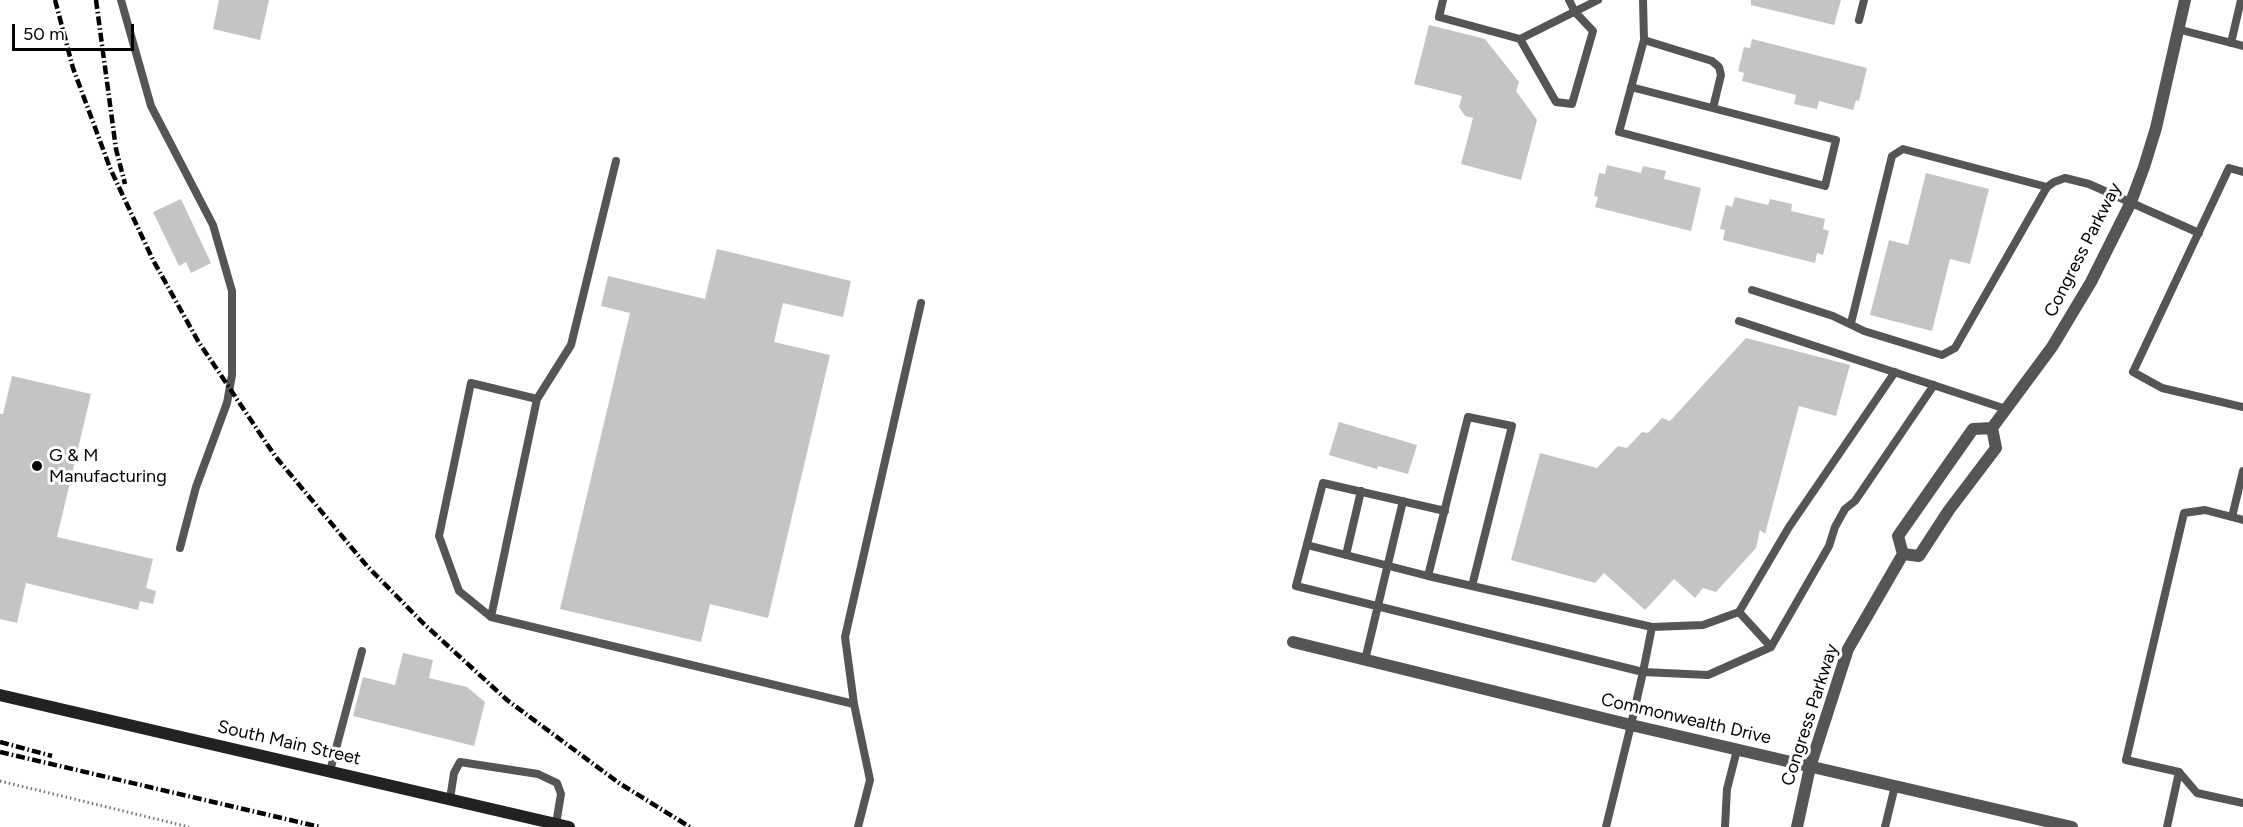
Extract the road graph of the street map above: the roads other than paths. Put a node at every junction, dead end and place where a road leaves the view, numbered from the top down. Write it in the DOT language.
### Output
graph roads {
  1 [pos="121,0"];
  2 [pos="1443,0"];
  3 [pos="1569,0"];
  4 [pos="1598,0"];
  5 [pos="1643,0"];
  6 [pos="1864,0"];
  7 [pos="2185,0"];
  8 [pos="2241,0"];
  9 [pos="1575,12"];
  10 [pos="1858,20"];
  11 [pos="2177,29"];
  12 [pos="1520,39"];
  13 [pos="1644,40"];
  14 [pos="2231,43"];
  15 [pos="2243,46"];
  16 [pos="1631,87"];
  17 [pos="1713,108"];
  18 [pos="616,161"];
  19 [pos="2243,172"];
  20 [pos="2047,187"];
  21 [pos="2131,202"];
  22 [pos="2199,233"];
  23 [pos="1752,290"];
  24 [pos="921,303"];
  25 [pos="1739,321"];
  26 [pos="1851,323"];
  27 [pos="1895,372"];
  28 [pos="1934,385"];
  29 [pos="537,399"];
  30 [pos="2243,407"];
  31 [pos="2006,409"];
  32 [pos="1992,428"];
  33 [pos="2243,471"];
  34 [pos="1361,491"];
  35 [pos="1403,501"];
  36 [pos="1445,511"];
  37 [pos="2232,517"];
  38 [pos="2243,520"];
  39 [pos="1307,545"];
  40 [pos="180,548"];
  41 [pos="1903,554"];
  42 [pos="1346,555"];
  43 [pos="1387,566"];
  44 [pos="1428,576"];
  45 [pos="1472,586"];
  46 [pos="1378,607"];
  47 [pos="1739,612"];
  48 [pos="490,617"];
  49 [pos="1653,627"];
  50 [pos="1293,642"];
  51 [pos="1771,647"];
  52 [pos="362,651"];
  53 [pos="1365,660"];
  54 [pos="1643,672"];
  55 [pos="0,695"];
  56 [pos="854,704"];
  57 [pos="1631,725"];
  58 [pos="1737,750"];
  59 [pos="1810,767"];
  60 [pos="330,771"];
  61 [pos="2179,772"];
  62 [pos="1895,786"];
  63 [pos="450,799"];
  64 [pos="2243,803"];
  65 [pos="556,824"];
  66 [pos="2066,826"];
  67 [pos="570,827"];
  68 [pos="858,827"];
  69 [pos="1606,827"];
  70 [pos="1725,827"];
  71 [pos="1797,827"];
  72 [pos="1885,827"];
  73 [pos="2167,827"];
  1 -- 40 [label="lane"];
  2 -- 12 [label="lane"];
  3 -- 9 [label="lane"];
  4 -- 9 [label="lane"];
  5 -- 13 [label="lane"];
  6 -- 10 [label="lane"];
  7 -- 11 [label="street, Congress Parkway"];
  8 -- 14 [label="lane"];
  9 -- 12 [label="lane"];
  9 -- 12 [label="lane"];
  11 -- 14 [label="lane"];
  11 -- 21 [label="street, Congress Parkway"];
  13 -- 16 [label="lane"];
  13 -- 17 [label="lane"];
  14 -- 15 [label="lane"];
  16 -- 17 [label="lane"];
  16 -- 17 [label="lane"];
  18 -- 29 [label="lane"];
  19 -- 22 [label="lane"];
  20 -- 21 [label="lane"];
  20 -- 26 [label="lane"];
  20 -- 26 [label="lane"];
  21 -- 22 [label="lane"];
  21 -- 31 [label="street, Congress Parkway"];
  22 -- 30 [label="lane"];
  23 -- 26 [label="lane"];
  24 -- 56 [label="lane"];
  25 -- 27 [label="lane"];
  27 -- 28 [label="lane"];
  27 -- 47 [label="lane"];
  28 -- 31 [label="lane"];
  28 -- 51 [label="lane"];
  29 -- 48 [label="lane"];
  29 -- 48 [label="lane"];
  31 -- 32 [label="street, Congress Parkway"];
  32 -- 41 [label="street, Congress Parkway"];
  32 -- 41 [label="street"];
  33 -- 37 [label="lane"];
  34 -- 35 [label="lane"];
  34 -- 39 [label="lane"];
  34 -- 42 [label="lane"];
  35 -- 36 [label="lane"];
  35 -- 43 [label="lane"];
  36 -- 44 [label="lane"];
  36 -- 45 [label="lane"];
  37 -- 38 [label="lane"];
  37 -- 61 [label="lane"];
  39 -- 42 [label="lane"];
  39 -- 46 [label="lane"];
  41 -- 59 [label="street, Congress Parkway"];
  42 -- 43 [label="lane"];
  43 -- 44 [label="lane"];
  43 -- 46 [label="lane"];
  44 -- 45 [label="lane"];
  45 -- 49 [label="lane"];
  46 -- 53 [label="lane"];
  46 -- 54 [label="lane"];
  47 -- 49 [label="lane"];
  47 -- 51 [label="lane"];
  48 -- 56 [label="lane"];
  49 -- 54 [label="lane"];
  50 -- 53 [label="street, Commonwealth Drive"];
  51 -- 54 [label="lane"];
  52 -- 60 [label="lane"];
  53 -- 57 [label="street, Commonwealth Drive"];
  54 -- 57 [label="lane"];
  55 -- 60 [label="street, South Main Street"];
  56 -- 68 [label="lane"];
  57 -- 58 [label="street, Commonwealth Drive"];
  57 -- 69 [label="lane"];
  58 -- 59 [label="street, Commonwealth Drive"];
  58 -- 70 [label="lane"];
  59 -- 62 [label="street, Commonwealth Drive"];
  59 -- 71 [label="street, Congress Parkway"];
  60 -- 63 [label="street, South Main Street"];
  61 -- 64 [label="lane"];
  61 -- 73 [label="lane"];
  62 -- 66 [label="street, Commonwealth Drive"];
  62 -- 72 [label="lane"];
  63 -- 65 [label="street, South Main Street"];
  63 -- 65 [label="lane"];
  65 -- 67 [label="street, South Main Street"];
}
